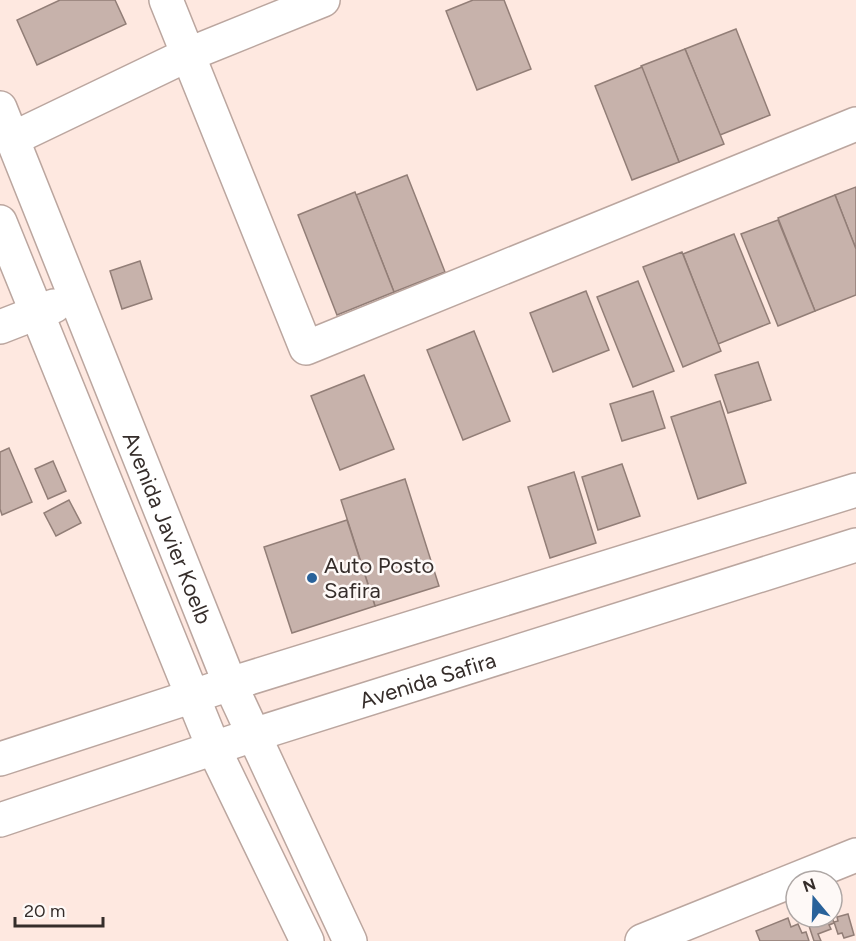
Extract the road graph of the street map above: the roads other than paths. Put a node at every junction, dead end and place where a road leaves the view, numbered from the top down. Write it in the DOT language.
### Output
graph roads {
  1 [pos="166,0"];
  2 [pos="322,0"];
  3 [pos="187,56"];
  4 [pos="0,108"];
  5 [pos="856,123"];
  6 [pos="12,139"];
  7 [pos="0,222"];
  8 [pos="76,298"];
  9 [pos="35,313"];
  10 [pos="0,327"];
  11 [pos="856,490"];
  12 [pos="856,545"];
  13 [pos="230,684"];
  14 [pos="192,696"];
  15 [pos="253,735"];
  16 [pos="214,749"];
  17 [pos="0,759"];
  18 [pos="0,820"];
  19 [pos="856,855"];
  20 [pos="307,941"];
  21 [pos="350,941"];
  22 [pos="642,941"];
  1 -- 3 [label="street"];
  2 -- 3 [label="street"];
  3 -- 5 [label="street"];
  3 -- 6 [label="street"];
  4 -- 6 [label="street, Avenida Javier Koelb"];
  6 -- 8 [label="street, Avenida Javier Koelb"];
  7 -- 9 [label="street, Avenida Javier Koelb"];
  8 -- 9 [label="street"];
  8 -- 13 [label="street, Avenida Javier Koelb"];
  9 -- 10 [label="street"];
  9 -- 14 [label="street, Avenida Javier Koelb"];
  11 -- 13 [label="street"];
  12 -- 15 [label="street, Avenida Safira"];
  13 -- 14 [label="street"];
  13 -- 15 [label="street, Avenida Javier Koelb"];
  14 -- 16 [label="street, Avenida Javier Koelb"];
  14 -- 17 [label="street"];
  15 -- 16 [label="street, Avenida Safira"];
  15 -- 21 [label="street, Avenida Javier Koelb"];
  16 -- 18 [label="street, Avenida Safira"];
  16 -- 20 [label="street, Avenida Javier Koelb"];
  19 -- 22 [label="street"];
}
